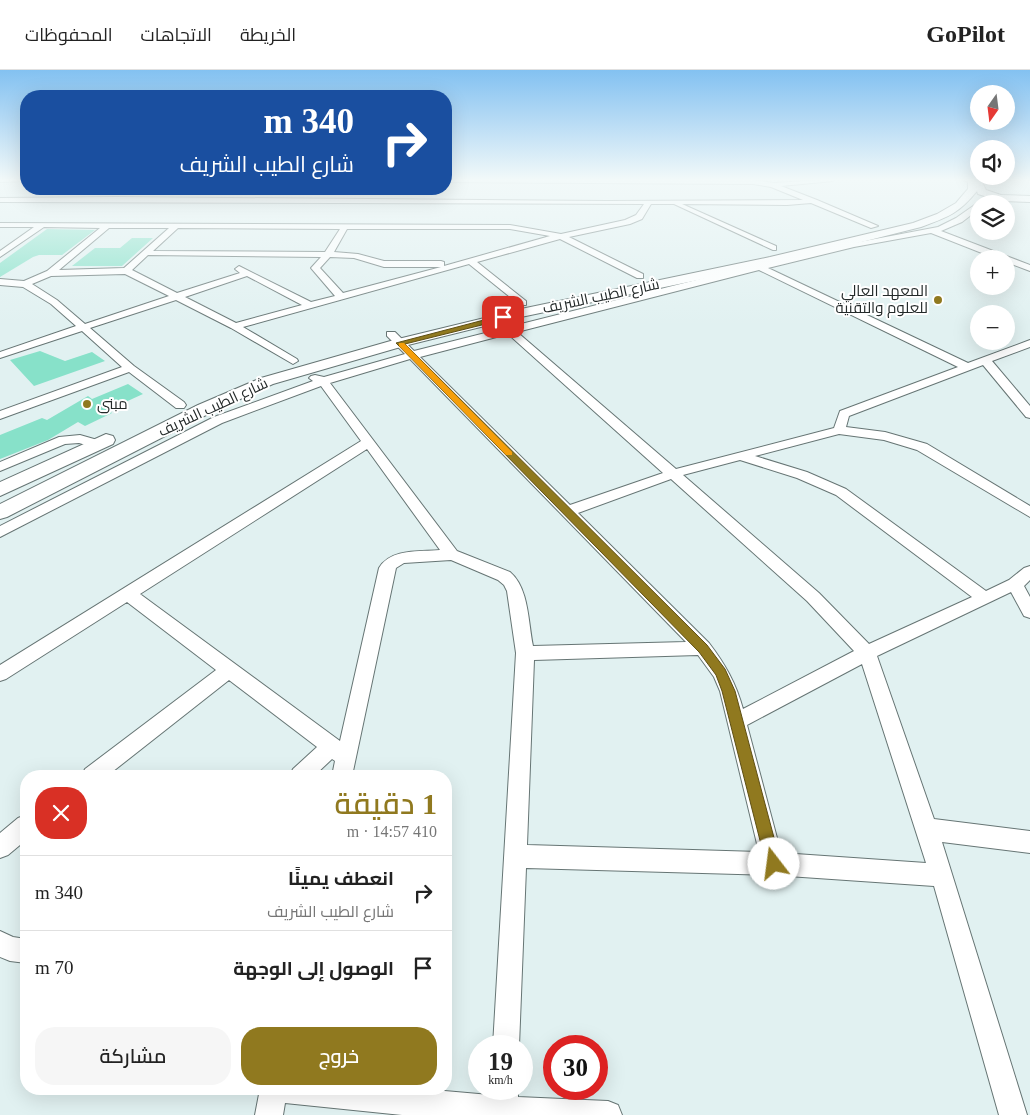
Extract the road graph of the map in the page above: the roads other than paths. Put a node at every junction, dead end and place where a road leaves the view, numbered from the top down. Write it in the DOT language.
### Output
graph roads {
  1 [pos="39,228"];
  2 [pos="105,228"];
  3 [pos="174,228"];
  4 [pos="344,228"];
  5 [pos="522,228"];
  6 [pos="600,228"];
  7 [pos="715,228"];
  8 [pos="868,228"];
  9 [pos="906,228"];
  10 [pos="926,228"];
  11 [pos="939,228"];
  12 [pos="933,230"];
  13 [pos="561,236"];
  14 [pos="983,250"];
  15 [pos="147,252"];
  16 [pos="238,253"];
  17 [pos="275,253"];
  18 [pos="0,255"];
  19 [pos="328,255"];
  20 [pos="767,258"];
  21 [pos="471,261"];
  22 [pos="1015,262"];
  23 [pos="448,267"];
  24 [pos="315,268"];
  25 [pos="1030,268"];
  26 [pos="126,271"];
  27 [pos="50,273"];
  28 [pos="248,273"];
  29 [pos="640,276"];
  30 [pos="0,282"];
  31 [pos="25,284"];
  32 [pos="340,296"];
  33 [pos="177,298"];
  34 [pos="523,302"];
  35 [pos="310,305"];
  36 [pos="235,326"];
  37 [pos="85,327"];
  38 [pos="509,330"];
  39 [pos="395,338"];
  40 [pos="1030,343"];
  41 [pos="413,354"];
  42 [pos="0,355"];
  43 [pos="986,361"];
  44 [pos="296,366"];
  45 [pos="968,367"];
  46 [pos="130,368"];
  47 [pos="323,381"];
  48 [pos="180,405"];
  49 [pos="163,413"];
  50 [pos="1030,414"];
  51 [pos="0,415"];
  52 [pos="839,430"];
  53 [pos="121,432"];
  54 [pos="369,442"];
  55 [pos="96,444"];
  56 [pos="740,456"];
  57 [pos="123,458"];
  58 [pos="0,468"];
  59 [pos="674,474"];
  60 [pos="0,490"];
  61 [pos="0,512"];
  62 [pos="566,512"];
  63 [pos="1030,512"];
  64 [pos="0,532"];
  65 [pos="452,555"];
  66 [pos="1030,572"];
  67 [pos="1015,584"];
  68 [pos="127,593"];
  69 [pos="984,598"];
  70 [pos="1030,612"];
  71 [pos="703,648"];
  72 [pos="526,653"];
  73 [pos="867,653"];
  74 [pos="229,670"];
  75 [pos="0,674"];
  76 [pos="736,722"];
  77 [pos="339,751"];
  78 [pos="100,770"];
  79 [pos="309,770"];
  80 [pos="341,770"];
  81 [pos="927,829"];
  82 [pos="20,831"];
  83 [pos="1030,842"];
  84 [pos="0,847"];
  85 [pos="515,856"];
  86 [pos="774,864"];
  87 [pos="942,875"];
  88 [pos="0,943"];
  89 [pos="20,950"];
  90 [pos="507,1035"];
  91 [pos="273,1095"];
  92 [pos="403,1095"];
  93 [pos="468,1098"];
  94 [pos="503,1100"];
  95 [pos="269,1115"];
  96 [pos="608,1115"];
  97 [pos="1014,1115"];
  1 -- 18 [label="street"];
  2 -- 27 [label="street"];
  3 -- 15 [label="street"];
  4 -- 19 [label="street"];
  5 -- 13 [label="street"];
  6 -- 13 [label="street"];
  7 -- 20 [label="street"];
  8 -- 20 [label="main road, شارع الطيب الشريف"];
  9 -- 20 [label="main road, شارع الطيب الشريف"];
  10 -- 12 [label="street"];
  11 -- 12 [label="street"];
  12 -- 14 [label="street"];
  12 -- 20 [label="street"];
  13 -- 21 [label="street"];
  13 -- 29 [label="street"];
  15 -- 16 [label="street"];
  15 -- 26 [label="street"];
  16 -- 17 [label="street"];
  16 -- 28 [label="street"];
  17 -- 19 [label="street"];
  17 -- 24 [label="street"];
  19 -- 23 [label="street"];
  19 -- 24 [label="street"];
  20 -- 29 [label="main road, شارع الطيب الشريف"];
  20 -- 38 [label="street"];
  20 -- 39 [label="main road, شارع الطيب الشريف"];
  20 -- 45 [label="street"];
  21 -- 23 [label="street"];
  21 -- 34 [label="street"];
  22 -- 25 [label="street"];
  23 -- 32 [label="street"];
  24 -- 32 [label="street"];
  26 -- 27 [label="street"];
  26 -- 33 [label="street"];
  27 -- 31 [label="street"];
  28 -- 33 [label="street"];
  28 -- 35 [label="street"];
  29 -- 34 [label="main road, شارع الطيب الشريف"];
  30 -- 31 [label="street"];
  31 -- 37 [label="street"];
  32 -- 35 [label="street"];
  33 -- 36 [label="street"];
  33 -- 37 [label="street"];
  34 -- 39 [label="main road, شارع الطيب الشريف"];
  35 -- 36 [label="street"];
  36 -- 44 [label="street"];
  37 -- 42 [label="street"];
  37 -- 46 [label="street"];
  38 -- 41 [label="street"];
  38 -- 59 [label="street"];
  39 -- 41 [label="street"];
  39 -- 44 [label="main road, شارع الطيب الشريف"];
  40 -- 43 [label="street"];
  41 -- 47 [label="street"];
  41 -- 62 [label="street"];
  43 -- 45 [label="street"];
  43 -- 50 [label="street"];
  44 -- 47 [label="street"];
  44 -- 48 [label="main road, شارع الطيب الشريف"];
  44 -- 57 [label="main road, شارع الطيب الشريف"];
  45 -- 52 [label="street"];
  46 -- 48 [label="street"];
  46 -- 51 [label="street"];
  47 -- 54 [label="street"];
  47 -- 57 [label="street"];
  48 -- 49 [label="main road, شارع الطيب الشريف"];
  52 -- 56 [label="street"];
  52 -- 63 [label="street"];
  53 -- 55 [label="main road"];
  54 -- 65 [label="street"];
  54 -- 68 [label="street"];
  55 -- 58 [label="street"];
  55 -- 60 [label="main road"];
  56 -- 59 [label="street"];
  56 -- 69 [label="street"];
  57 -- 61 [label="main road, شارع الطيب الشريف"];
  57 -- 64 [label="street"];
  59 -- 62 [label="street"];
  59 -- 73 [label="street"];
  62 -- 71 [label="street"];
  65 -- 72 [label="street"];
  65 -- 77 [label="street"];
  66 -- 67 [label="street"];
  67 -- 69 [label="street"];
  67 -- 70 [label="street"];
  68 -- 74 [label="street"];
  68 -- 75 [label="street"];
  69 -- 73 [label="street"];
  71 -- 72 [label="street"];
  71 -- 76 [label="street"];
  72 -- 85 [label="street"];
  73 -- 76 [label="street"];
  73 -- 81 [label="street"];
  74 -- 77 [label="street"];
  74 -- 78 [label="street"];
  76 -- 86 [label="street"];
  77 -- 79 [label="street"];
  77 -- 80 [label="street"];
  81 -- 83 [label="street"];
  81 -- 87 [label="street"];
  82 -- 84 [label="street"];
  85 -- 86 [label="street"];
  85 -- 90 [label="street"];
  86 -- 87 [label="street"];
  87 -- 97 [label="street"];
  88 -- 89 [label="street"];
  91 -- 95 [label="street"];
  92 -- 93 [label="street"];
  94 -- 96 [label="street"];
}
